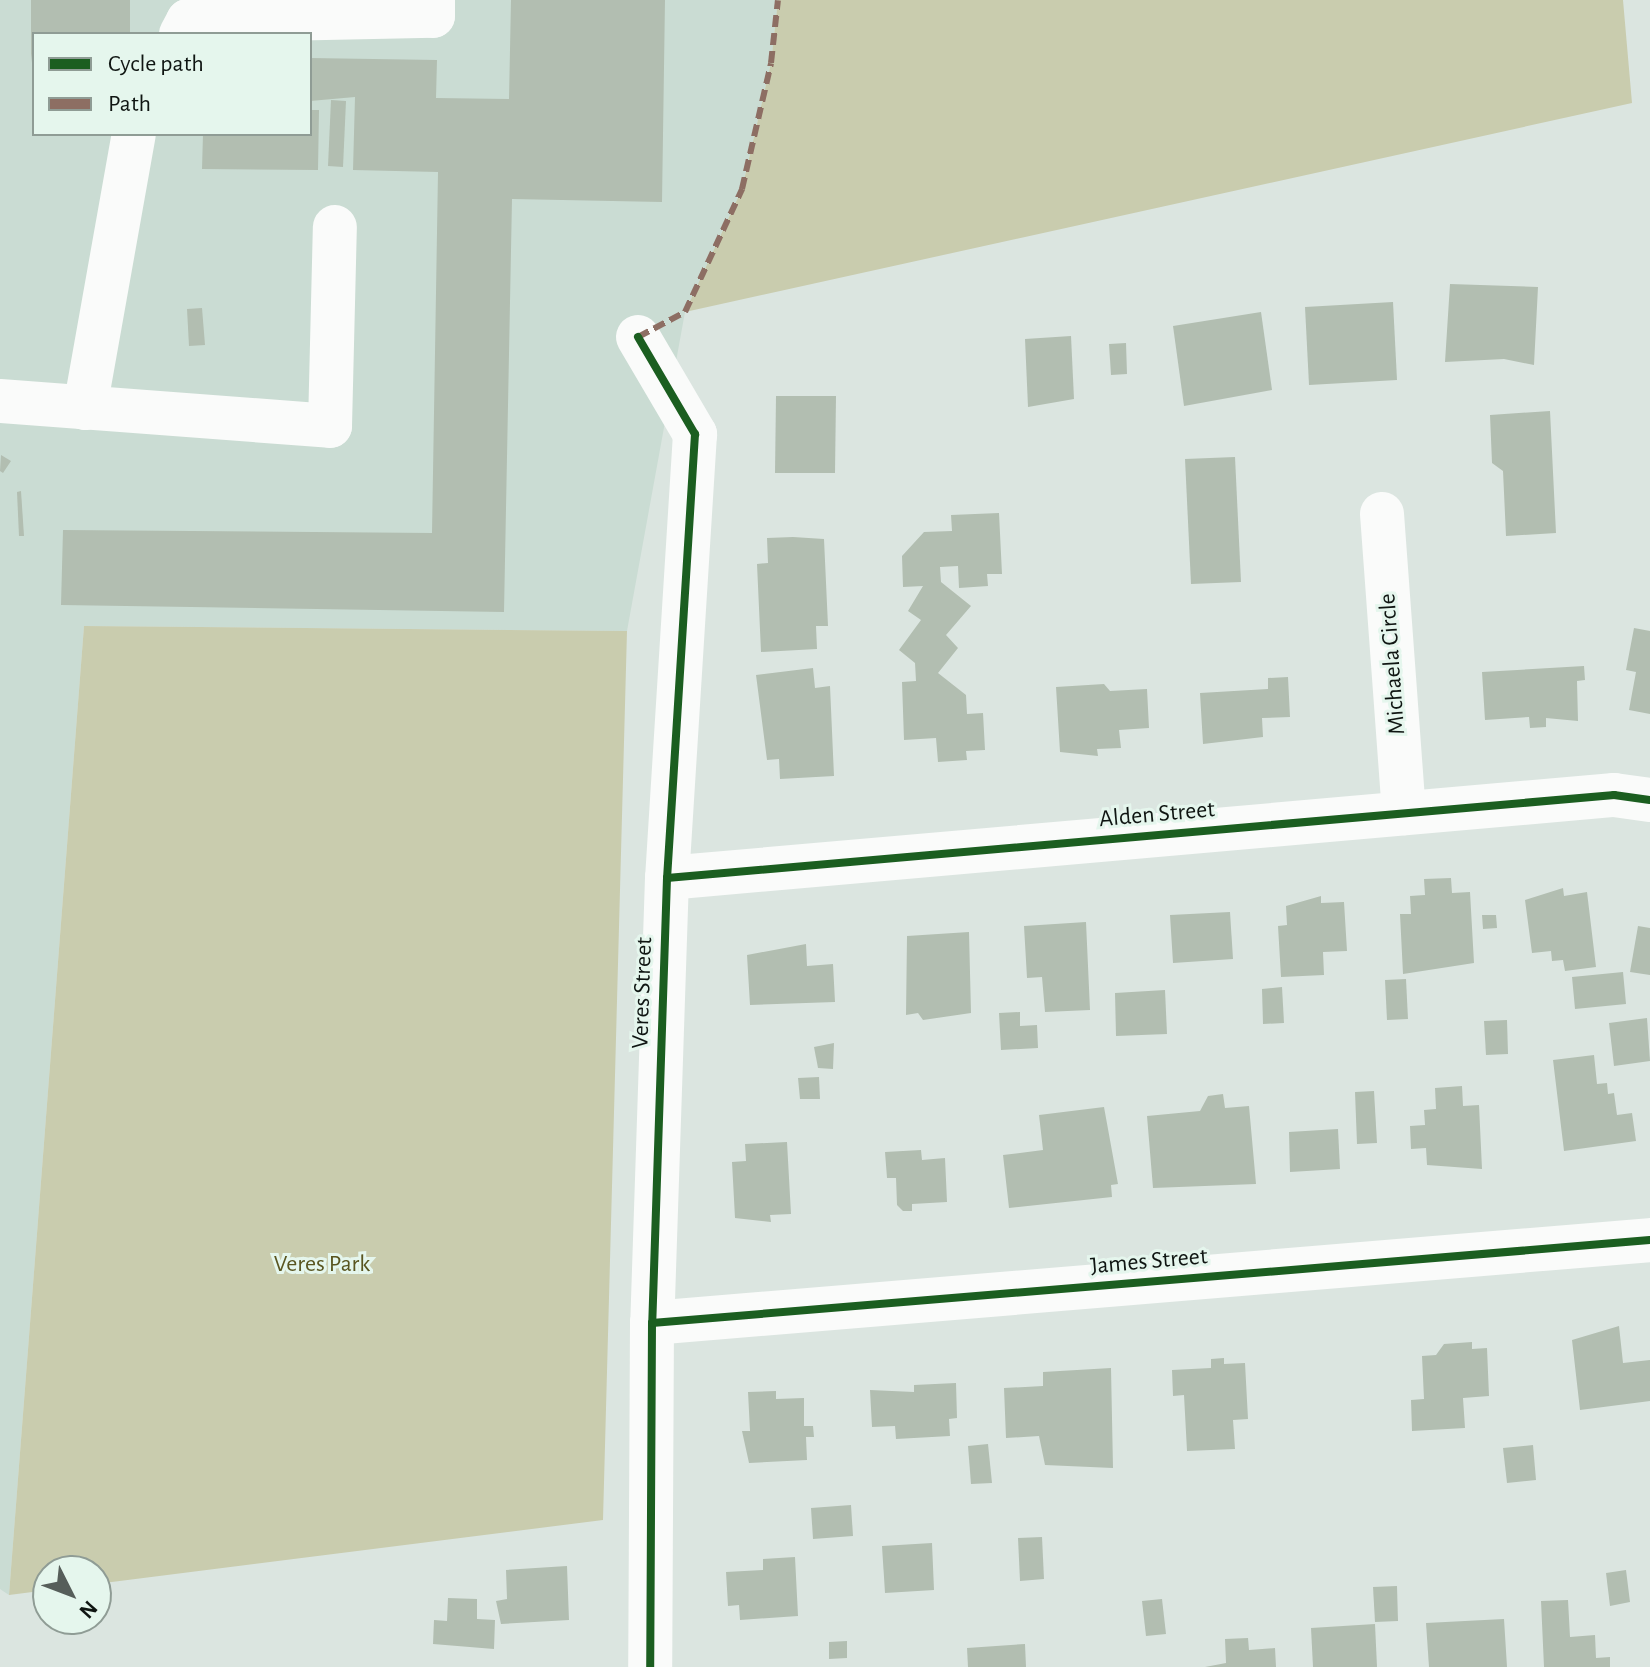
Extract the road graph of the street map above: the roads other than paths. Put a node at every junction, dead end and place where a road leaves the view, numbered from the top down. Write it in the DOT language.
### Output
graph roads {
  1 [pos="433,0"];
  2 [pos="292,10"];
  3 [pos="182,32"];
  4 [pos="134,136"];
  5 [pos="335,227"];
  6 [pos="638,337"];
  7 [pos="0,401"];
  8 [pos="85,408"];
  9 [pos="1382,514"];
  10 [pos="1650,800"];
  11 [pos="1404,813"];
  12 [pos="667,878"];
  13 [pos="1650,1240"];
  14 [pos="652,1323"];
  15 [pos="650,1667"];
  1 -- 2 [label="street"];
  2 -- 3 [label="street"];
  4 -- 8 [label="street"];
  5 -- 8 [label="street"];
  6 -- 12 [label="street, Veres Street"];
  7 -- 8 [label="street"];
  9 -- 11 [label="street, Michaela Circle"];
  10 -- 11 [label="street, Alden Street"];
  11 -- 12 [label="street, Alden Street"];
  12 -- 14 [label="street, Veres Street"];
  13 -- 14 [label="street, James Street"];
  14 -- 15 [label="street, Veres Street"];
}
